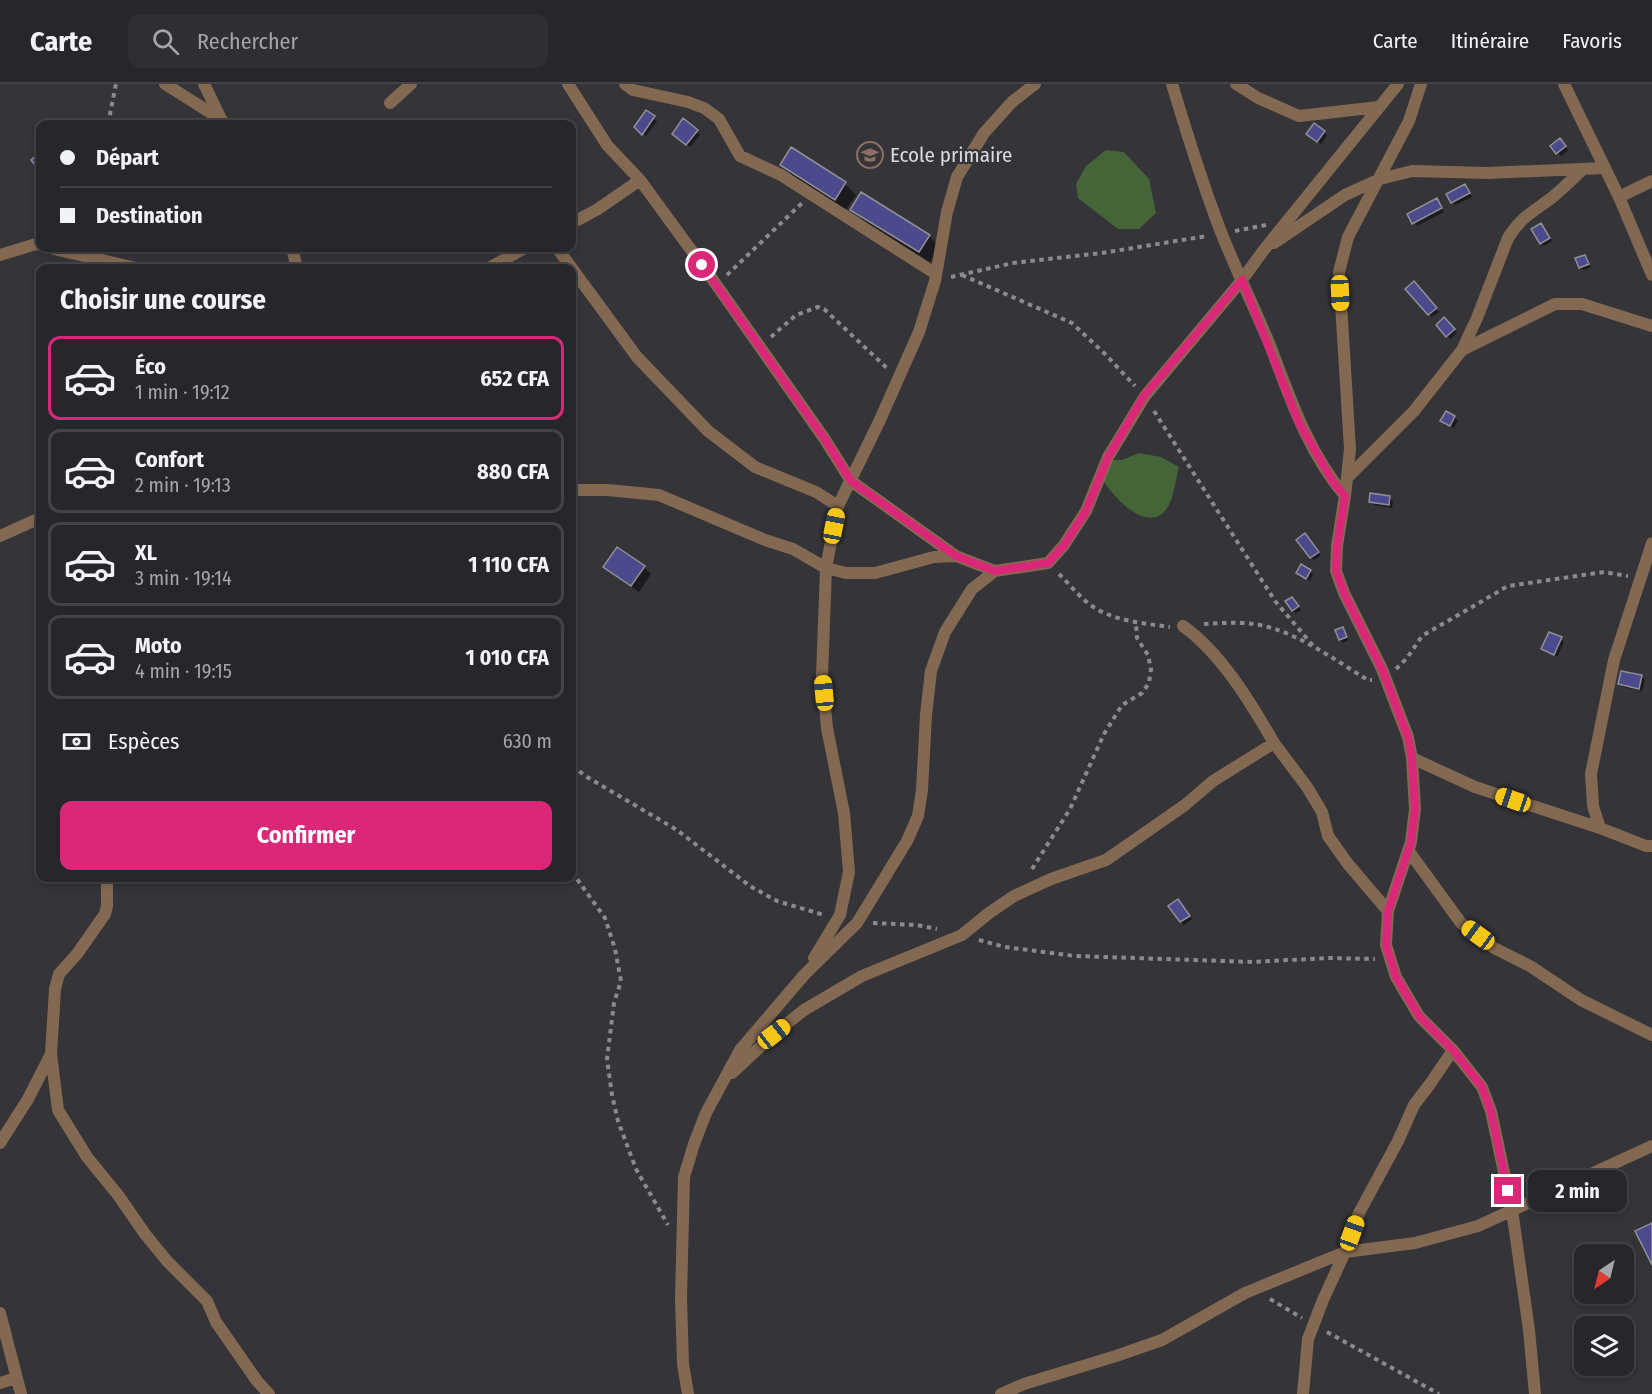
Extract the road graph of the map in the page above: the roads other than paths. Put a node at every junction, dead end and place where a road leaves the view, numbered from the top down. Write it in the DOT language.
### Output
graph roads {
  1 [pos="165,84"];
  2 [pos="204,84"];
  3 [pos="411,84"];
  4 [pos="568,84"];
  5 [pos="625,84"];
  6 [pos="1035,84"];
  7 [pos="1172,84"];
  8 [pos="1236,84"];
  9 [pos="1398,84"];
  10 [pos="1421,84"];
  11 [pos="1564,84"];
  12 [pos="390,103"];
  13 [pos="1378,107"];
  14 [pos="220,120"];
  15 [pos="222,120"];
  16 [pos="1604,168"];
  17 [pos="1582,170"];
  18 [pos="1380,179"];
  19 [pos="640,180"];
  20 [pos="1652,181"];
  21 [pos="1619,197"];
  22 [pos="576,221"];
  23 [pos="36,244"];
  24 [pos="1263,250"];
  25 [pos="67,252"];
  26 [pos="518,252"];
  27 [pos="0,255"];
  28 [pos="119,264"];
  29 [pos="496,264"];
  30 [pos="576,274"];
  31 [pos="1652,274"];
  32 [pos="936,277"];
  33 [pos="1242,280"];
  34 [pos="1652,326"];
  35 [pos="1462,350"];
  36 [pos="1347,477"];
  37 [pos="851,481"];
  38 [pos="576,490"];
  39 [pos="1345,496"];
  40 [pos="838,506"];
  41 [pos="36,520"];
  42 [pos="0,536"];
  43 [pos="1652,543"];
  44 [pos="956,556"];
  45 [pos="826,568"];
  46 [pos="995,571"];
  47 [pos="1183,626"];
  48 [pos="1274,743"];
  49 [pos="1412,758"];
  50 [pos="1600,828"];
  51 [pos="1652,846"];
  52 [pos="1408,850"];
  53 [pos="107,882"];
  54 [pos="1388,911"];
  55 [pos="805,974"];
  56 [pos="1652,1035"];
  57 [pos="1453,1050"];
  58 [pos="51,1054"];
  59 [pos="724,1080"];
  60 [pos="0,1143"];
  61 [pos="1652,1146"];
  62 [pos="1512,1210"];
  63 [pos="1345,1252"];
  64 [pos="0,1313"];
  65 [pos="16,1378"];
  66 [pos="0,1383"];
  67 [pos="21,1394"];
  68 [pos="269,1394"];
  69 [pos="688,1394"];
  70 [pos="1001,1394"];
  71 [pos="1303,1394"];
  72 [pos="1535,1394"];
  1 -- 14 [label="street"];
  2 -- 15 [label="street"];
  3 -- 12 [label="street"];
  4 -- 19 [label="street"];
  5 -- 32 [label="street"];
  6 -- 32 [label="street"];
  7 -- 33 [label="street"];
  8 -- 13 [label="street"];
  9 -- 13 [label="street"];
  10 -- 18 [label="street"];
  11 -- 16 [label="street"];
  13 -- 24 [label="street"];
  16 -- 17 [label="street"];
  16 -- 21 [label="street"];
  17 -- 18 [label="street"];
  17 -- 35 [label="street"];
  18 -- 24 [label="street"];
  18 -- 36 [label="street"];
  19 -- 22 [label="street"];
  19 -- 37 [label="street"];
  20 -- 21 [label="street"];
  21 -- 31 [label="street"];
  23 -- 27 [label="street"];
  24 -- 33 [label="street"];
  25 -- 28 [label="street"];
  26 -- 29 [label="street"];
  30 -- 40 [label="street"];
  32 -- 37 [label="street"];
  33 -- 39 [label="street"];
  33 -- 46 [label="street"];
  34 -- 35 [label="street"];
  35 -- 36 [label="street"];
  36 -- 39 [label="street"];
  37 -- 40 [label="street"];
  37 -- 44 [label="street"];
  38 -- 45 [label="street"];
  39 -- 49 [label="street"];
  40 -- 45 [label="street"];
  41 -- 42 [label="street"];
  43 -- 50 [label="street"];
  44 -- 45 [label="street"];
  44 -- 46 [label="street"];
  45 -- 55 [label="street"];
  46 -- 55 [label="street"];
  47 -- 48 [label="street"];
  48 -- 54 [label="street"];
  48 -- 59 [label="street"];
  49 -- 50 [label="street"];
  49 -- 52 [label="street"];
  50 -- 51 [label="street"];
  52 -- 54 [label="street"];
  52 -- 56 [label="street"];
  53 -- 58 [label="street"];
  54 -- 57 [label="street"];
  55 -- 59 [label="street"];
  57 -- 62 [label="street"];
  57 -- 63 [label="street"];
  58 -- 60 [label="street"];
  58 -- 68 [label="street"];
  59 -- 69 [label="street"];
  61 -- 62 [label="street"];
  62 -- 63 [label="street"];
  62 -- 72 [label="street"];
  63 -- 70 [label="street"];
  63 -- 71 [label="street"];
  64 -- 65 [label="street"];
  65 -- 66 [label="street"];
  65 -- 67 [label="street"];
}
